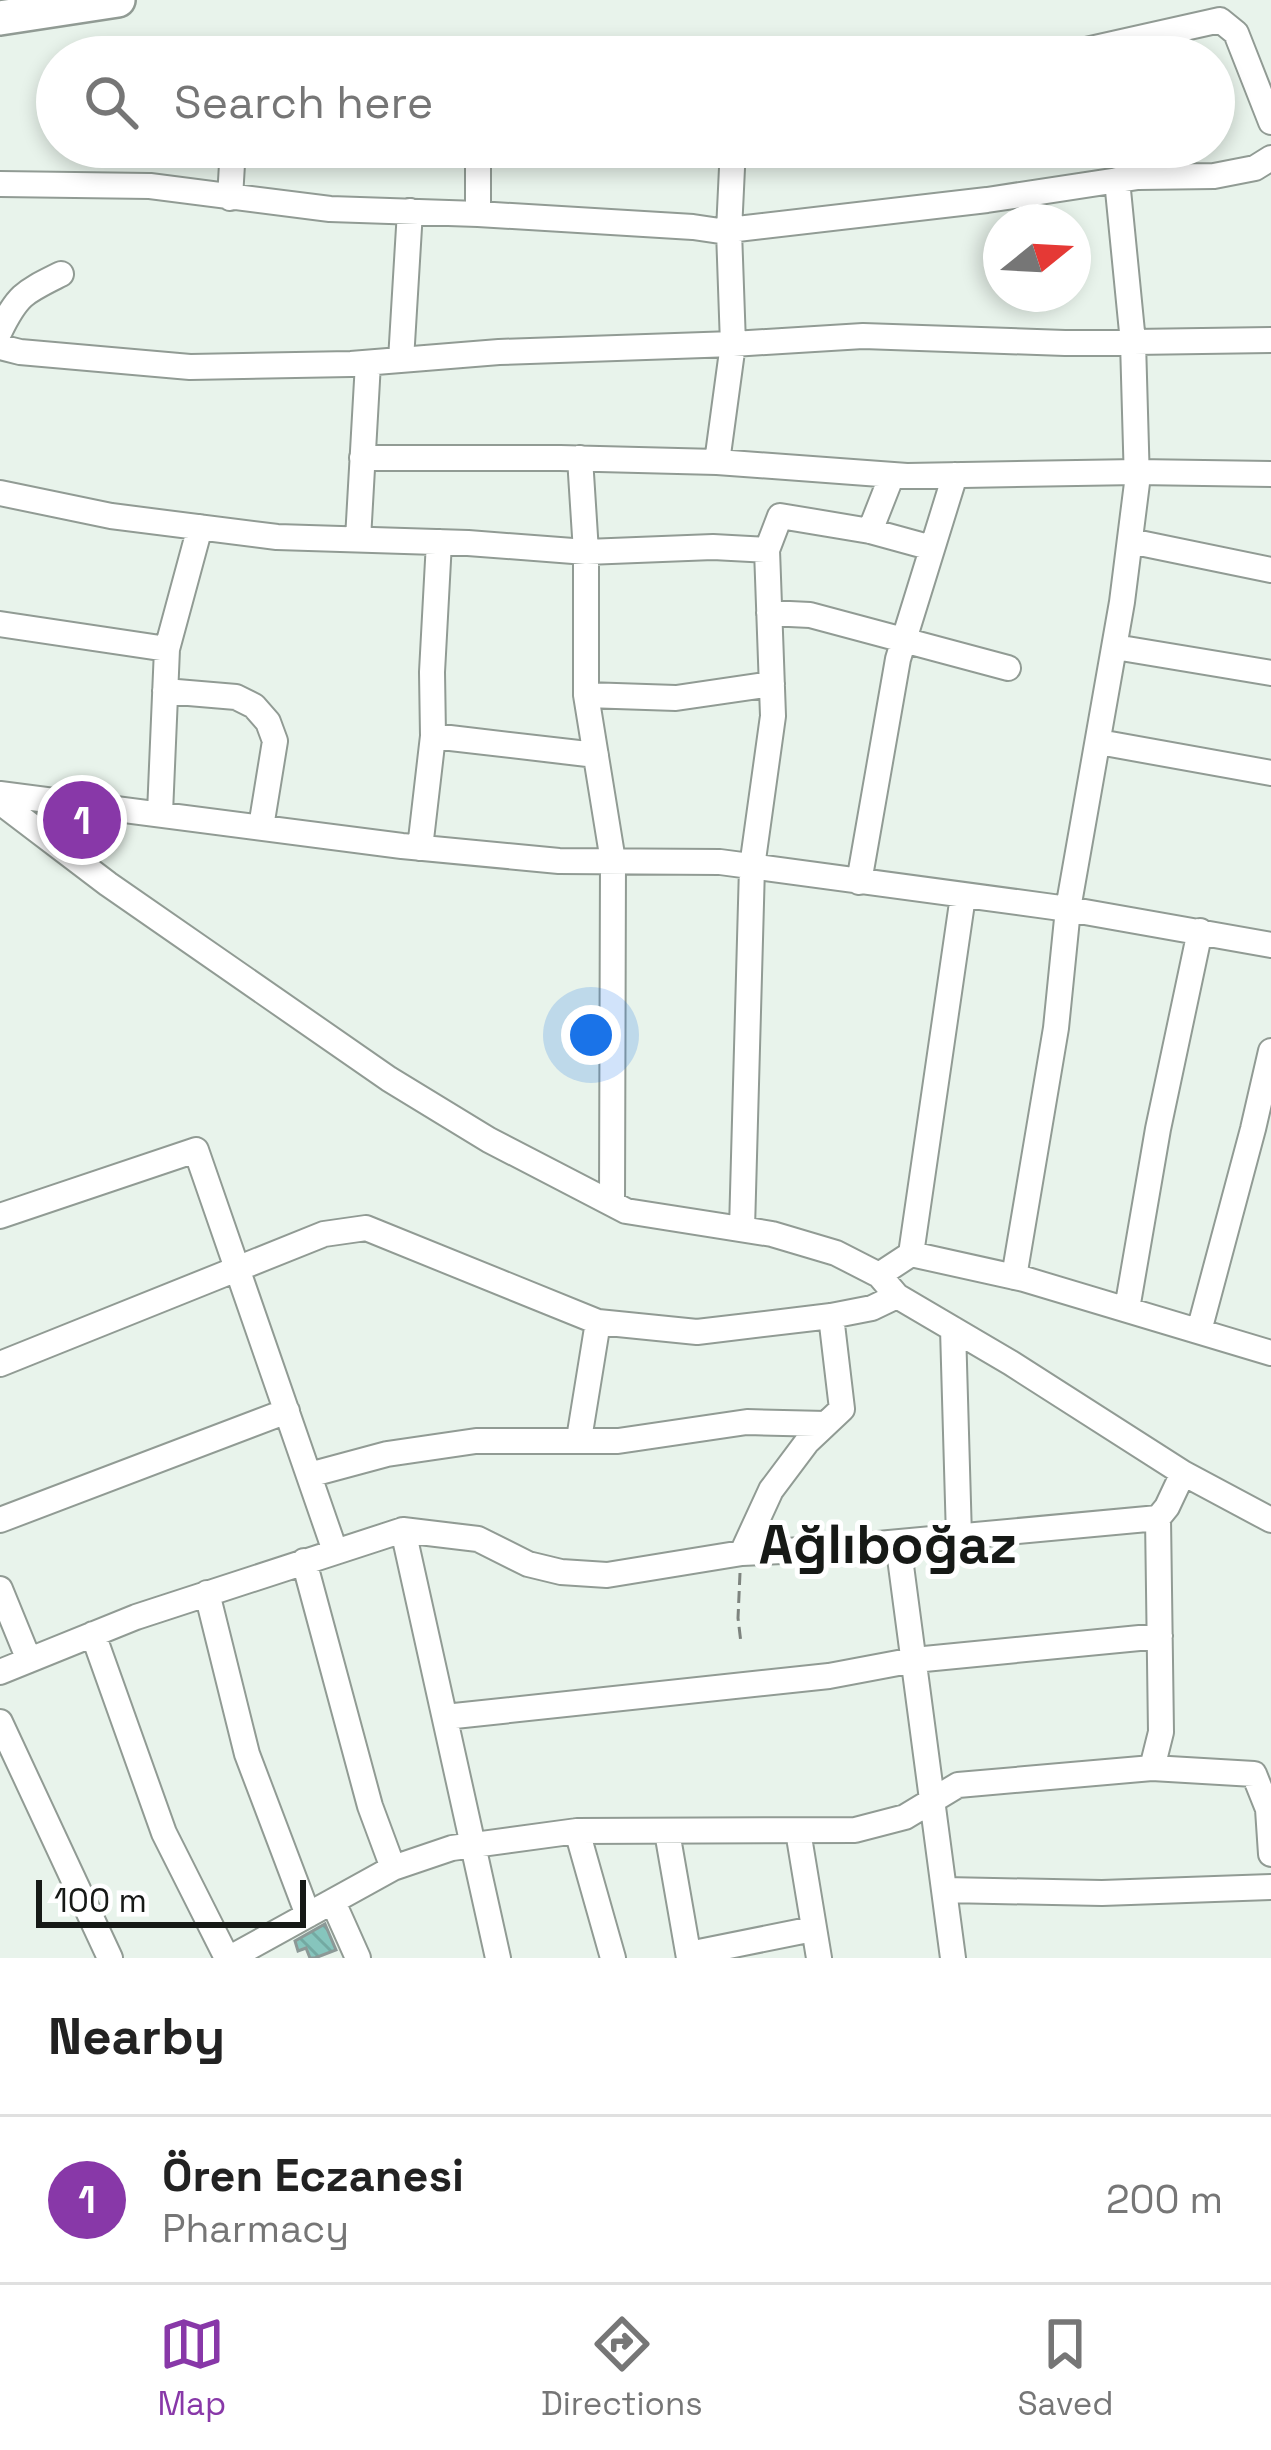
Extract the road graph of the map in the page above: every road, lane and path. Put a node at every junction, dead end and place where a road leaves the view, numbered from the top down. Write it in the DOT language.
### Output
graph roads {
  1 [pos="118,0"];
  2 [pos="0,18"];
  3 [pos="1149,36"];
  4 [pos="1271,122"];
  5 [pos="1271,158"];
  6 [pos="232,168"];
  7 [pos="478,168"];
  8 [pos="732,168"];
  9 [pos="1117,181"];
  10 [pos="0,184"];
  11 [pos="230,198"];
  12 [pos="410,212"];
  13 [pos="478,214"];
  14 [pos="729,231"];
  15 [pos="61,274"];
  16 [pos="0,331"];
  17 [pos="1271,340"];
  18 [pos="1132,342"];
  19 [pos="733,344"];
  20 [pos="0,347"];
  21 [pos="401,360"];
  22 [pos="368,363"];
  23 [pos="362,458"];
  24 [pos="580,458"];
  25 [pos="717,462"];
  26 [pos="1137,472"];
  27 [pos="1271,474"];
  28 [pos="892,475"];
  29 [pos="955,476"];
  30 [pos="0,493"];
  31 [pos="200,527"];
  32 [pos="870,531"];
  33 [pos="358,539"];
  34 [pos="1130,541"];
  35 [pos="439,542"];
  36 [pos="932,548"];
  37 [pos="767,550"];
  38 [pos="586,552"];
  39 [pos="1271,570"];
  40 [pos="769,614"];
  41 [pos="0,624"];
  42 [pos="903,641"];
  43 [pos="1114,647"];
  44 [pos="166,649"];
  45 [pos="1008,668"];
  46 [pos="1271,673"];
  47 [pos="772,684"];
  48 [pos="165,691"];
  49 [pos="586,695"];
  50 [pos="433,736"];
  51 [pos="1099,742"];
  52 [pos="596,754"];
  53 [pos="1271,772"];
  54 [pos="0,798"];
  55 [pos="160,813"];
  56 [pos="261,826"];
  57 [pos="420,848"];
  58 [pos="613,861"];
  59 [pos="752,867"];
  60 [pos="860,882"];
  61 [pos="963,896"];
  62 [pos="1068,909"];
  63 [pos="1200,932"];
  64 [pos="1271,945"];
  65 [pos="1271,1051"];
  66 [pos="612,1203"];
  67 [pos="0,1216"];
  68 [pos="742,1229"];
  69 [pos="911,1253"];
  70 [pos="237,1268"];
  71 [pos="879,1275"];
  72 [pos="1014,1277"];
  73 [pos="898,1296"];
  74 [pos="1126,1309"];
  75 [pos="831,1316"];
  76 [pos="598,1322"];
  77 [pos="952,1329"];
  78 [pos="1199,1330"];
  79 [pos="1271,1353"];
  80 [pos="0,1364"];
  81 [pos="287,1411"];
  82 [pos="826,1424"];
  83 [pos="579,1439"];
  84 [pos="1183,1473"];
  85 [pos="309,1475"];
  86 [pos="1158,1518"];
  87 [pos="0,1520"];
  88 [pos="1271,1520"];
  89 [pos="403,1530"];
  90 [pos="959,1537"];
  91 [pos="898,1543"];
  92 [pos="335,1551"];
  93 [pos="742,1553"];
  94 [pos="304,1561"];
  95 [pos="0,1589"];
  96 [pos="207,1593"];
  97 [pos="93,1634"];
  98 [pos="1160,1636"];
  99 [pos="741,1643"];
  100 [pos="29,1660"];
  101 [pos="914,1660"];
  102 [pos="0,1672"];
  103 [pos="445,1717"];
  104 [pos="0,1722"];
  105 [pos="1153,1768"];
  106 [pos="933,1802"];
  107 [pos="577,1831"];
  108 [pos="799,1831"];
  109 [pos="667,1832"];
  110 [pos="473,1844"];
  111 [pos="1271,1854"];
  112 [pos="393,1868"];
  113 [pos="1271,1886"];
  114 [pos="945,1890"];
  115 [pos="333,1901"];
  116 [pos="308,1915"];
  117 [pos="814,1929"];
  118 [pos="689,1956"];
  119 [pos="110,1958"];
  120 [pos="229,1958"];
  121 [pos="358,1958"];
  122 [pos="498,1958"];
  123 [pos="613,1958"];
  124 [pos="819,1958"];
  125 [pos="953,1958"];
  1 -- 2 [label="highway"];
  3 -- 4 [label="street"];
  5 -- 9 [label="street"];
  6 -- 11 [label="street"];
  7 -- 13 [label="street"];
  8 -- 14 [label="street"];
  9 -- 14 [label="street"];
  9 -- 18 [label="street"];
  10 -- 11 [label="street"];
  11 -- 12 [label="street"];
  12 -- 13 [label="street"];
  12 -- 21 [label="street"];
  13 -- 14 [label="street"];
  14 -- 19 [label="street"];
  15 -- 16 [label="street"];
  17 -- 18 [label="street"];
  18 -- 19 [label="street"];
  18 -- 26 [label="street"];
  19 -- 21 [label="street"];
  19 -- 25 [label="street"];
  20 -- 22 [label="street"];
  21 -- 22 [label="street"];
  22 -- 23 [label="street"];
  23 -- 24 [label="street"];
  23 -- 33 [label="street"];
  24 -- 25 [label="street"];
  24 -- 38 [label="street"];
  25 -- 28 [label="street"];
  26 -- 27 [label="street"];
  26 -- 29 [label="street"];
  26 -- 34 [label="street"];
  28 -- 29 [label="street"];
  28 -- 32 [label="street"];
  29 -- 36 [label="street"];
  30 -- 31 [label="street"];
  31 -- 33 [label="street"];
  31 -- 44 [label="street"];
  32 -- 36 [label="street"];
  32 -- 37 [label="street"];
  33 -- 35 [label="street"];
  34 -- 39 [label="street"];
  34 -- 43 [label="street"];
  35 -- 38 [label="street"];
  35 -- 50 [label="street"];
  36 -- 42 [label="street"];
  37 -- 38 [label="street"];
  37 -- 40 [label="street"];
  38 -- 49 [label="street"];
  40 -- 42 [label="street"];
  40 -- 47 [label="street"];
  41 -- 44 [label="street"];
  42 -- 45 [label="street"];
  42 -- 60 [label="street"];
  43 -- 46 [label="street"];
  43 -- 51 [label="street"];
  44 -- 48 [label="street"];
  47 -- 49 [label="street"];
  47 -- 59 [label="street"];
  48 -- 55 [label="street"];
  48 -- 56 [label="street"];
  49 -- 52 [label="street"];
  50 -- 52 [label="street"];
  50 -- 57 [label="street"];
  51 -- 53 [label="street"];
  51 -- 62 [label="street"];
  52 -- 58 [label="street"];
  54 -- 55 [label="street"];
  54 -- 66 [label="street"];
  55 -- 56 [label="street"];
  56 -- 57 [label="street"];
  57 -- 58 [label="street"];
  58 -- 59 [label="street"];
  58 -- 66 [label="street"];
  59 -- 60 [label="street"];
  59 -- 68 [label="street"];
  60 -- 61 [label="street"];
  61 -- 62 [label="street"];
  61 -- 69 [label="street"];
  62 -- 63 [label="street"];
  62 -- 72 [label="street"];
  63 -- 64 [label="street"];
  63 -- 74 [label="street"];
  65 -- 78 [label="street"];
  66 -- 68 [label="street"];
  67 -- 70 [label="street"];
  68 -- 71 [label="street"];
  69 -- 71 [label="street"];
  69 -- 72 [label="street"];
  70 -- 76 [label="street"];
  70 -- 80 [label="street"];
  70 -- 81 [label="street"];
  71 -- 73 [label="street"];
  72 -- 74 [label="street"];
  73 -- 75 [label="street"];
  73 -- 77 [label="street"];
  74 -- 78 [label="street"];
  75 -- 76 [label="street"];
  75 -- 82 [label="street"];
  76 -- 83 [label="street"];
  77 -- 84 [label="street"];
  77 -- 90 [label="street"];
  78 -- 79 [label="street"];
  81 -- 85 [label="street"];
  81 -- 87 [label="street"];
  82 -- 83 [label="street"];
  82 -- 93 [label="street"];
  83 -- 85 [label="street"];
  84 -- 86 [label="street"];
  84 -- 88 [label="street"];
  85 -- 92 [label="street"];
  86 -- 90 [label="street"];
  86 -- 98 [label="street"];
  89 -- 92 [label="street"];
  89 -- 93 [label="street"];
  89 -- 103 [label="street"];
  90 -- 91 [label="street"];
  91 -- 93 [label="street"];
  91 -- 101 [label="street"];
  92 -- 94 [label="street"];
  93 -- 99 [label="path"];
  94 -- 96 [label="street"];
  94 -- 112 [label="street"];
  95 -- 100 [label="street"];
  96 -- 97 [label="street"];
  96 -- 116 [label="street"];
  97 -- 100 [label="street"];
  97 -- 120 [label="street"];
  98 -- 101 [label="street"];
  98 -- 105 [label="street"];
  100 -- 102 [label="street"];
  101 -- 103 [label="street"];
  101 -- 106 [label="street"];
  103 -- 110 [label="street"];
  104 -- 119 [label="street"];
  105 -- 106 [label="street"];
  105 -- 111 [label="street"];
  106 -- 108 [label="street"];
  106 -- 114 [label="street"];
  107 -- 109 [label="street"];
  107 -- 110 [label="street"];
  107 -- 123 [label="street"];
  108 -- 109 [label="street"];
  108 -- 117 [label="street"];
  109 -- 118 [label="street"];
  110 -- 112 [label="street"];
  110 -- 122 [label="street"];
  112 -- 115 [label="street"];
  113 -- 114 [label="street"];
  114 -- 125 [label="street"];
  115 -- 116 [label="street"];
  115 -- 121 [label="street"];
  116 -- 120 [label="street"];
  117 -- 118 [label="street"];
  117 -- 124 [label="street"];
}
